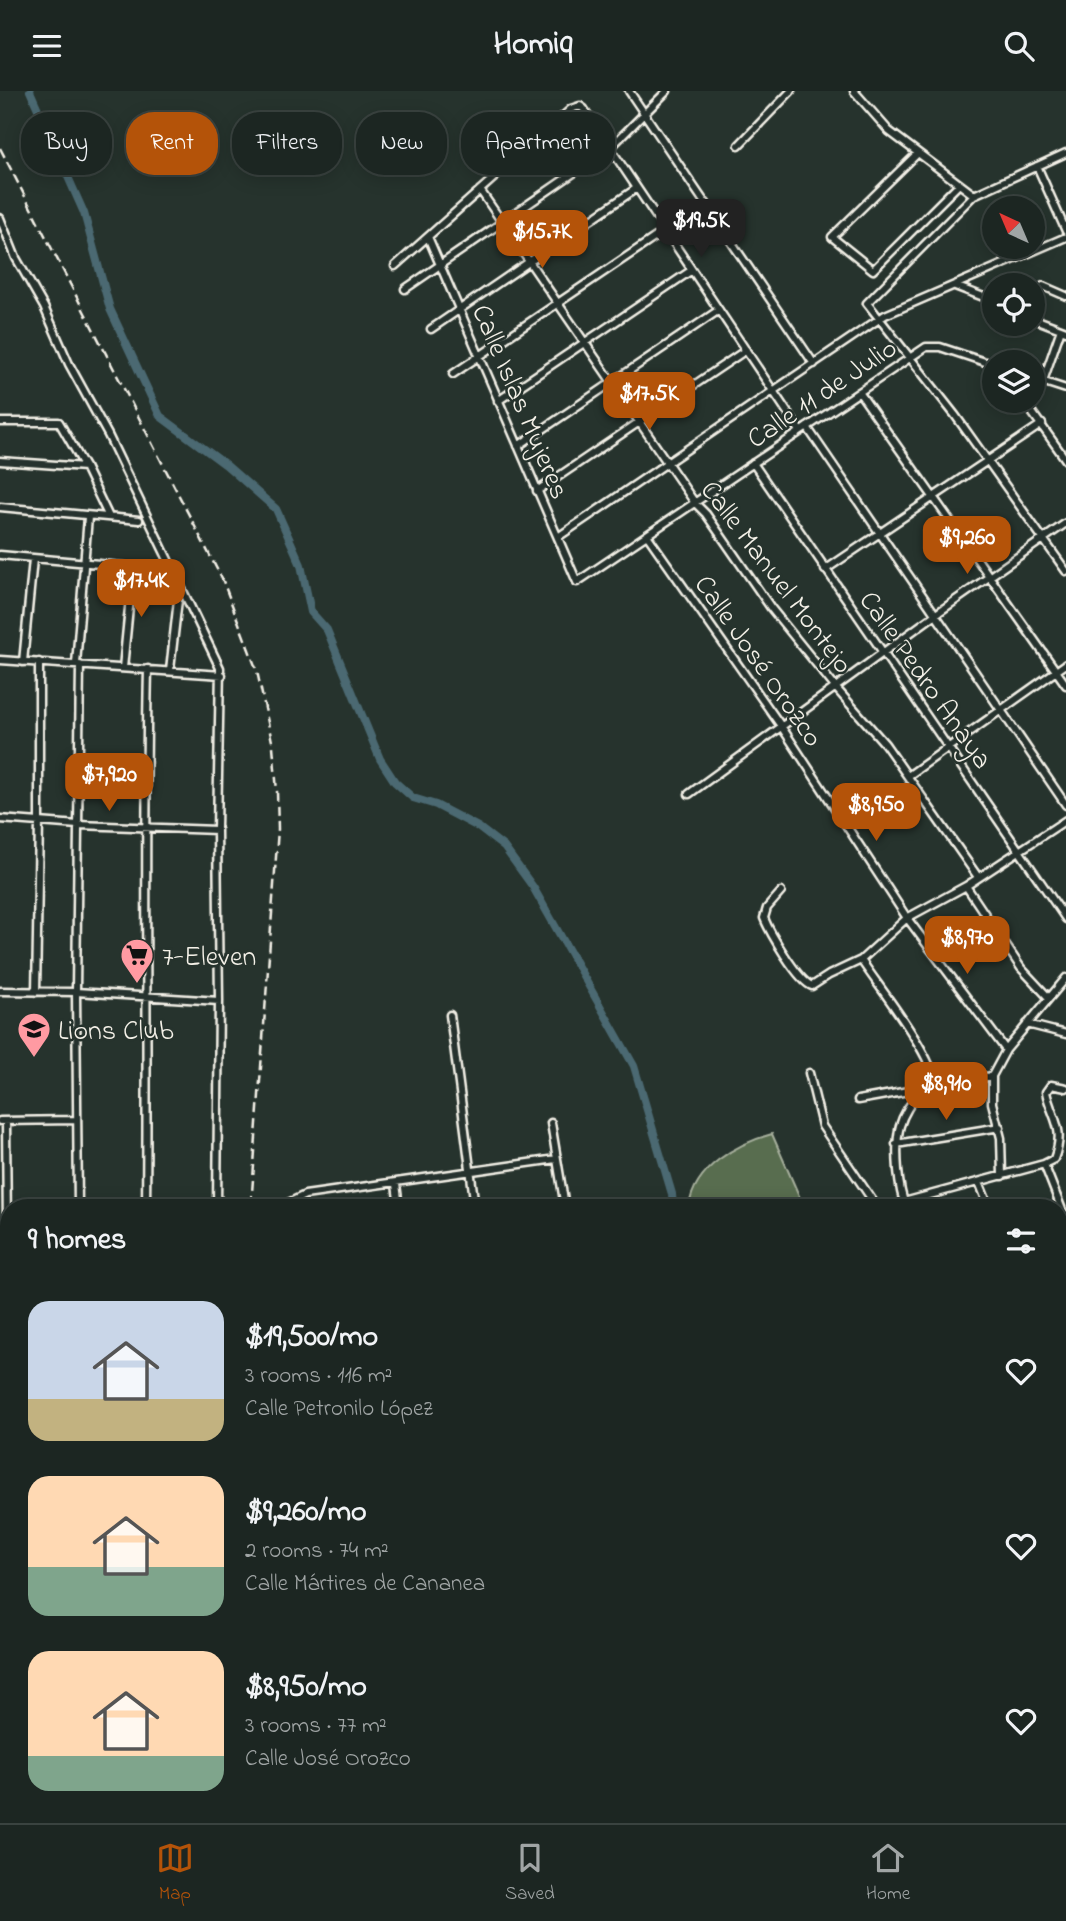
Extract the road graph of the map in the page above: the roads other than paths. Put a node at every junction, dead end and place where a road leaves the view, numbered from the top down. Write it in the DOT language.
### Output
graph roads {
  1 [pos="629,91"];
  2 [pos="667,91"];
  3 [pos="791,91"];
  4 [pos="854,91"];
  5 [pos="568,112"];
  6 [pos="583,112"];
  7 [pos="645,114"];
  8 [pos="615,143"];
  9 [pos="739,145"];
  10 [pos="918,153"];
  11 [pos="1066,153"];
  12 [pos="615,155"];
  13 [pos="1037,166"];
  14 [pos="497,175"];
  15 [pos="571,175"];
  16 [pos="959,184"];
  17 [pos="637,188"];
  18 [pos="480,190"];
  19 [pos="974,195"];
  20 [pos="706,203"];
  21 [pos="0,218"];
  22 [pos="502,222"];
  23 [pos="665,230"];
  24 [pos="1066,231"];
  25 [pos="428,237"];
  26 [pos="1066,237"];
  27 [pos="529,262"];
  28 [pos="440,265"];
  29 [pos="395,266"];
  30 [pos="692,270"];
  31 [pos="955,286"];
  32 [pos="1045,287"];
  33 [pos="405,289"];
  34 [pos="982,296"];
  35 [pos="1066,296"];
  36 [pos="558,303"];
  37 [pos="459,309"];
  38 [pos="719,310"];
  39 [pos="880,319"];
  40 [pos="1045,323"];
  41 [pos="430,329"];
  42 [pos="1064,330"];
  43 [pos="584,343"];
  44 [pos="746,350"];
  45 [pos="480,356"];
  46 [pos="911,357"];
  47 [pos="982,361"];
  48 [pos="814,365"];
  49 [pos="453,374"];
  50 [pos="1045,376"];
  51 [pos="1045,382"];
  52 [pos="612,383"];
  53 [pos="1066,389"];
  54 [pos="774,391"];
  55 [pos="859,392"];
  56 [pos="498,401"];
  57 [pos="1033,413"];
  58 [pos="0,422"];
  59 [pos="639,423"];
  60 [pos="1042,424"];
  61 [pos="804,429"];
  62 [pos="518,446"];
  63 [pos="988,460"];
  64 [pos="1066,460"];
  65 [pos="0,461"];
  66 [pos="753,463"];
  67 [pos="667,464"];
  68 [pos="85,467"];
  69 [pos="537,491"];
  70 [pos="933,497"];
  71 [pos="695,503"];
  72 [pos="0,507"];
  73 [pos="88,517"];
  74 [pos="109,517"];
  75 [pos="139,520"];
  76 [pos="1066,523"];
  77 [pos="647,535"];
  78 [pos="880,535"];
  79 [pos="558,537"];
  80 [pos="1044,539"];
  81 [pos="0,555"];
  82 [pos="33,559"];
  83 [pos="83,561"];
  84 [pos="133,567"];
  85 [pos="172,568"];
  86 [pos="825,570"];
  87 [pos="1066,571"];
  88 [pos="990,576"];
  89 [pos="180,581"];
  90 [pos="577,582"];
  91 [pos="936,614"];
  92 [pos="884,651"];
  93 [pos="0,660"];
  94 [pos="23,662"];
  95 [pos="39,662"];
  96 [pos="1066,664"];
  97 [pos="78,665"];
  98 [pos="123,667"];
  99 [pos="148,669"];
  100 [pos="170,670"];
  101 [pos="1055,670"];
  102 [pos="222,675"];
  103 [pos="1066,685"];
  104 [pos="835,687"];
  105 [pos="1001,710"];
  106 [pos="781,726"];
  107 [pos="949,747"];
  108 [pos="908,776"];
  109 [pos="689,795"];
  110 [pos="1066,805"];
  111 [pos="0,819"];
  112 [pos="1066,820"];
  113 [pos="39,822"];
  114 [pos="78,825"];
  115 [pos="145,828"];
  116 [pos="218,830"];
  117 [pos="1019,850"];
  118 [pos="978,877"];
  119 [pos="966,886"];
  120 [pos="781,892"];
  121 [pos="907,918"];
  122 [pos="1066,919"];
  123 [pos="861,960"];
  124 [pos="1066,978"];
  125 [pos="0,991"];
  126 [pos="36,992"];
  127 [pos="76,992"];
  128 [pos="148,997"];
  129 [pos="1049,998"];
  130 [pos="219,1002"];
  131 [pos="450,1015"];
  132 [pos="1027,1024"];
  133 [pos="1066,1034"];
  134 [pos="1006,1050"];
  135 [pos="809,1073"];
  136 [pos="992,1076"];
  137 [pos="936,1086"];
  138 [pos="923,1088"];
  139 [pos="1066,1088"];
  140 [pos="858,1100"];
  141 [pos="77,1120"];
  142 [pos="3,1121"];
  143 [pos="551,1123"];
  144 [pos="1000,1127"];
  145 [pos="896,1144"];
  146 [pos="556,1159"];
  147 [pos="1044,1164"];
  148 [pos="470,1172"];
  149 [pos="1002,1177"];
  150 [pos="979,1182"];
  151 [pos="396,1184"];
  152 [pos="4,1199"];
  153 [pos="78,1199"];
  154 [pos="146,1199"];
  155 [pos="216,1199"];
  156 [pos="297,1199"];
  157 [pos="398,1199"];
  158 [pos="474,1199"];
  159 [pos="564,1199"];
  160 [pos="872,1199"];
  161 [pos="904,1199"];
  162 [pos="924,1199"];
  163 [pos="986,1199"];
  164 [pos="1058,1199"];
  1 -- 7 [label="street"];
  2 -- 7 [label="street"];
  3 -- 9 [label="street"];
  4 -- 10 [label="street"];
  5 -- 6 [label="street"];
  7 -- 8 [label="street"];
  7 -- 20 [label="street"];
  10 -- 16 [label="street"];
  10 -- 16 [label="street"];
  11 -- 13 [label="street"];
  12 -- 17 [label="street"];
  13 -- 19 [label="street"];
  13 -- 24 [label="street"];
  14 -- 18 [label="street"];
  15 -- 22 [label="street"];
  16 -- 19 [label="street"];
  17 -- 23 [label="street"];
  17 -- 27 [label="street"];
  18 -- 22 [label="street, Calle Manuel Montejo"];
  18 -- 25 [label="street"];
  19 -- 39 [label="street"];
  20 -- 23 [label="street"];
  20 -- 48 [label="street"];
  21 -- 85 [label="street"];
  22 -- 27 [label="street, Calle Manuel Montejo"];
  22 -- 28 [label="street"];
  23 -- 30 [label="street"];
  23 -- 36 [label="street"];
  25 -- 28 [label="street, Calle Islas Mujeres"];
  25 -- 29 [label="street"];
  26 -- 31 [label="street"];
  27 -- 36 [label="street, Calle Manuel Montejo"];
  27 -- 37 [label="street"];
  28 -- 33 [label="street"];
  28 -- 37 [label="street, Calle Islas Mujeres"];
  30 -- 38 [label="street"];
  30 -- 43 [label="street"];
  31 -- 34 [label="street"];
  31 -- 39 [label="street"];
  32 -- 35 [label="street"];
  36 -- 43 [label="street, Calle Manuel Montejo"];
  36 -- 45 [label="street"];
  37 -- 41 [label="street"];
  37 -- 45 [label="street, Calle Islas Mujeres"];
  38 -- 44 [label="street"];
  38 -- 52 [label="street"];
  39 -- 46 [label="street"];
  39 -- 48 [label="street"];
  40 -- 42 [label="street"];
  42 -- 50 [label="street"];
  43 -- 52 [label="street, Calle Manuel Montejo"];
  43 -- 56 [label="street"];
  44 -- 54 [label="street"];
  44 -- 59 [label="street"];
  45 -- 49 [label="street"];
  45 -- 56 [label="street, Calle Islas Mujeres"];
  46 -- 47 [label="street, Calle 11 de Julio"];
  46 -- 55 [label="street, Calle 11 de Julio"];
  46 -- 63 [label="street"];
  48 -- 54 [label="street"];
  51 -- 53 [label="street"];
  52 -- 59 [label="street, Calle Manuel Montejo"];
  52 -- 62 [label="street"];
  54 -- 61 [label="street"];
  54 -- 67 [label="street"];
  55 -- 61 [label="street, Calle 11 de Julio"];
  55 -- 70 [label="street"];
  56 -- 62 [label="street, Calle Islas Mujeres"];
  57 -- 60 [label="street"];
  58 -- 68 [label="street"];
  59 -- 67 [label="street, Calle Manuel Montejo"];
  59 -- 69 [label="street"];
  60 -- 63 [label="street"];
  60 -- 64 [label="street"];
  61 -- 66 [label="street, Calle 11 de Julio"];
  61 -- 78 [label="street"];
  62 -- 69 [label="street, Calle Islas Mujeres"];
  63 -- 70 [label="street"];
  63 -- 80 [label="street"];
  65 -- 68 [label="street"];
  66 -- 71 [label="street, Calle 11 de Julio"];
  66 -- 86 [label="street, Calle Pedro Anaya"];
  67 -- 71 [label="street, Calle Manuel Montejo"];
  67 -- 79 [label="street"];
  68 -- 74 [label="street"];
  69 -- 79 [label="street, Calle Islas Mujeres"];
  70 -- 78 [label="street"];
  70 -- 88 [label="street"];
  71 -- 77 [label="street, Calle 11 de Julio"];
  71 -- 104 [label="street, Calle Manuel Montejo"];
  72 -- 73 [label="street"];
  73 -- 74 [label="street"];
  73 -- 83 [label="street"];
  74 -- 75 [label="street"];
  76 -- 80 [label="street"];
  77 -- 90 [label="street, Calle 11 de Julio"];
  77 -- 106 [label="street, Calle José Orozco"];
  78 -- 86 [label="street"];
  78 -- 91 [label="street"];
  79 -- 90 [label="street, Calle Islas Mujeres"];
  80 -- 87 [label="street"];
  80 -- 88 [label="street"];
  81 -- 82 [label="street"];
  82 -- 83 [label="street"];
  82 -- 94 [label="street"];
  83 -- 84 [label="street"];
  83 -- 97 [label="street"];
  84 -- 85 [label="street"];
  84 -- 98 [label="street"];
  85 -- 89 [label="street"];
  86 -- 92 [label="street, Calle Pedro Anaya"];
  88 -- 91 [label="street"];
  88 -- 101 [label="street"];
  89 -- 100 [label="street"];
  89 -- 102 [label="street"];
  91 -- 92 [label="street"];
  91 -- 105 [label="street"];
  92 -- 104 [label="street"];
  92 -- 107 [label="street, Calle Pedro Anaya"];
  93 -- 94 [label="street"];
  94 -- 95 [label="street"];
  95 -- 97 [label="street"];
  95 -- 113 [label="street"];
  96 -- 101 [label="street"];
  97 -- 98 [label="street"];
  97 -- 114 [label="street"];
  98 -- 99 [label="street"];
  99 -- 100 [label="street"];
  99 -- 115 [label="street"];
  100 -- 102 [label="street"];
  101 -- 103 [label="street"];
  101 -- 105 [label="street"];
  102 -- 116 [label="street"];
  104 -- 106 [label="street"];
  104 -- 108 [label="street, Calle Manuel Montejo"];
  105 -- 107 [label="street"];
  105 -- 110 [label="street"];
  106 -- 109 [label="street"];
  106 -- 121 [label="street, Calle José Orozco"];
  107 -- 108 [label="street"];
  107 -- 117 [label="street, Calle Pedro Anaya"];
  108 -- 118 [label="street, Calle Manuel Montejo"];
  111 -- 113 [label="street"];
  112 -- 117 [label="street"];
  113 -- 114 [label="street"];
  113 -- 126 [label="street"];
  114 -- 115 [label="street"];
  114 -- 127 [label="street"];
  115 -- 116 [label="street"];
  115 -- 128 [label="street"];
  116 -- 130 [label="street"];
  117 -- 118 [label="street"];
  117 -- 122 [label="street, Calle Pedro Anaya"];
  118 -- 119 [label="street"];
  119 -- 121 [label="street"];
  119 -- 129 [label="street"];
  120 -- 123 [label="street"];
  121 -- 123 [label="street"];
  121 -- 134 [label="street, Calle José Orozco"];
  123 -- 137 [label="street"];
  124 -- 129 [label="street"];
  125 -- 126 [label="street"];
  126 -- 127 [label="street"];
  127 -- 128 [label="street"];
  127 -- 141 [label="street"];
  128 -- 130 [label="street"];
  128 -- 154 [label="street"];
  129 -- 132 [label="street"];
  130 -- 155 [label="street"];
  131 -- 148 [label="street"];
  132 -- 133 [label="street"];
  132 -- 134 [label="street"];
  134 -- 136 [label="street"];
  135 -- 160 [label="street"];
  136 -- 137 [label="street"];
  136 -- 144 [label="street"];
  137 -- 138 [label="street"];
  138 -- 140 [label="street"];
  138 -- 145 [label="street"];
  139 -- 147 [label="street"];
  141 -- 142 [label="street"];
  141 -- 153 [label="street"];
  142 -- 152 [label="street"];
  143 -- 146 [label="street"];
  144 -- 145 [label="street"];
  144 -- 149 [label="street"];
  145 -- 161 [label="street"];
  146 -- 148 [label="street"];
  146 -- 159 [label="street"];
  147 -- 149 [label="street"];
  147 -- 164 [label="street"];
  148 -- 151 [label="street"];
  148 -- 158 [label="street"];
  149 -- 150 [label="street"];
  150 -- 162 [label="street"];
  150 -- 163 [label="street"];
  151 -- 156 [label="street"];
  151 -- 157 [label="street"];
}
